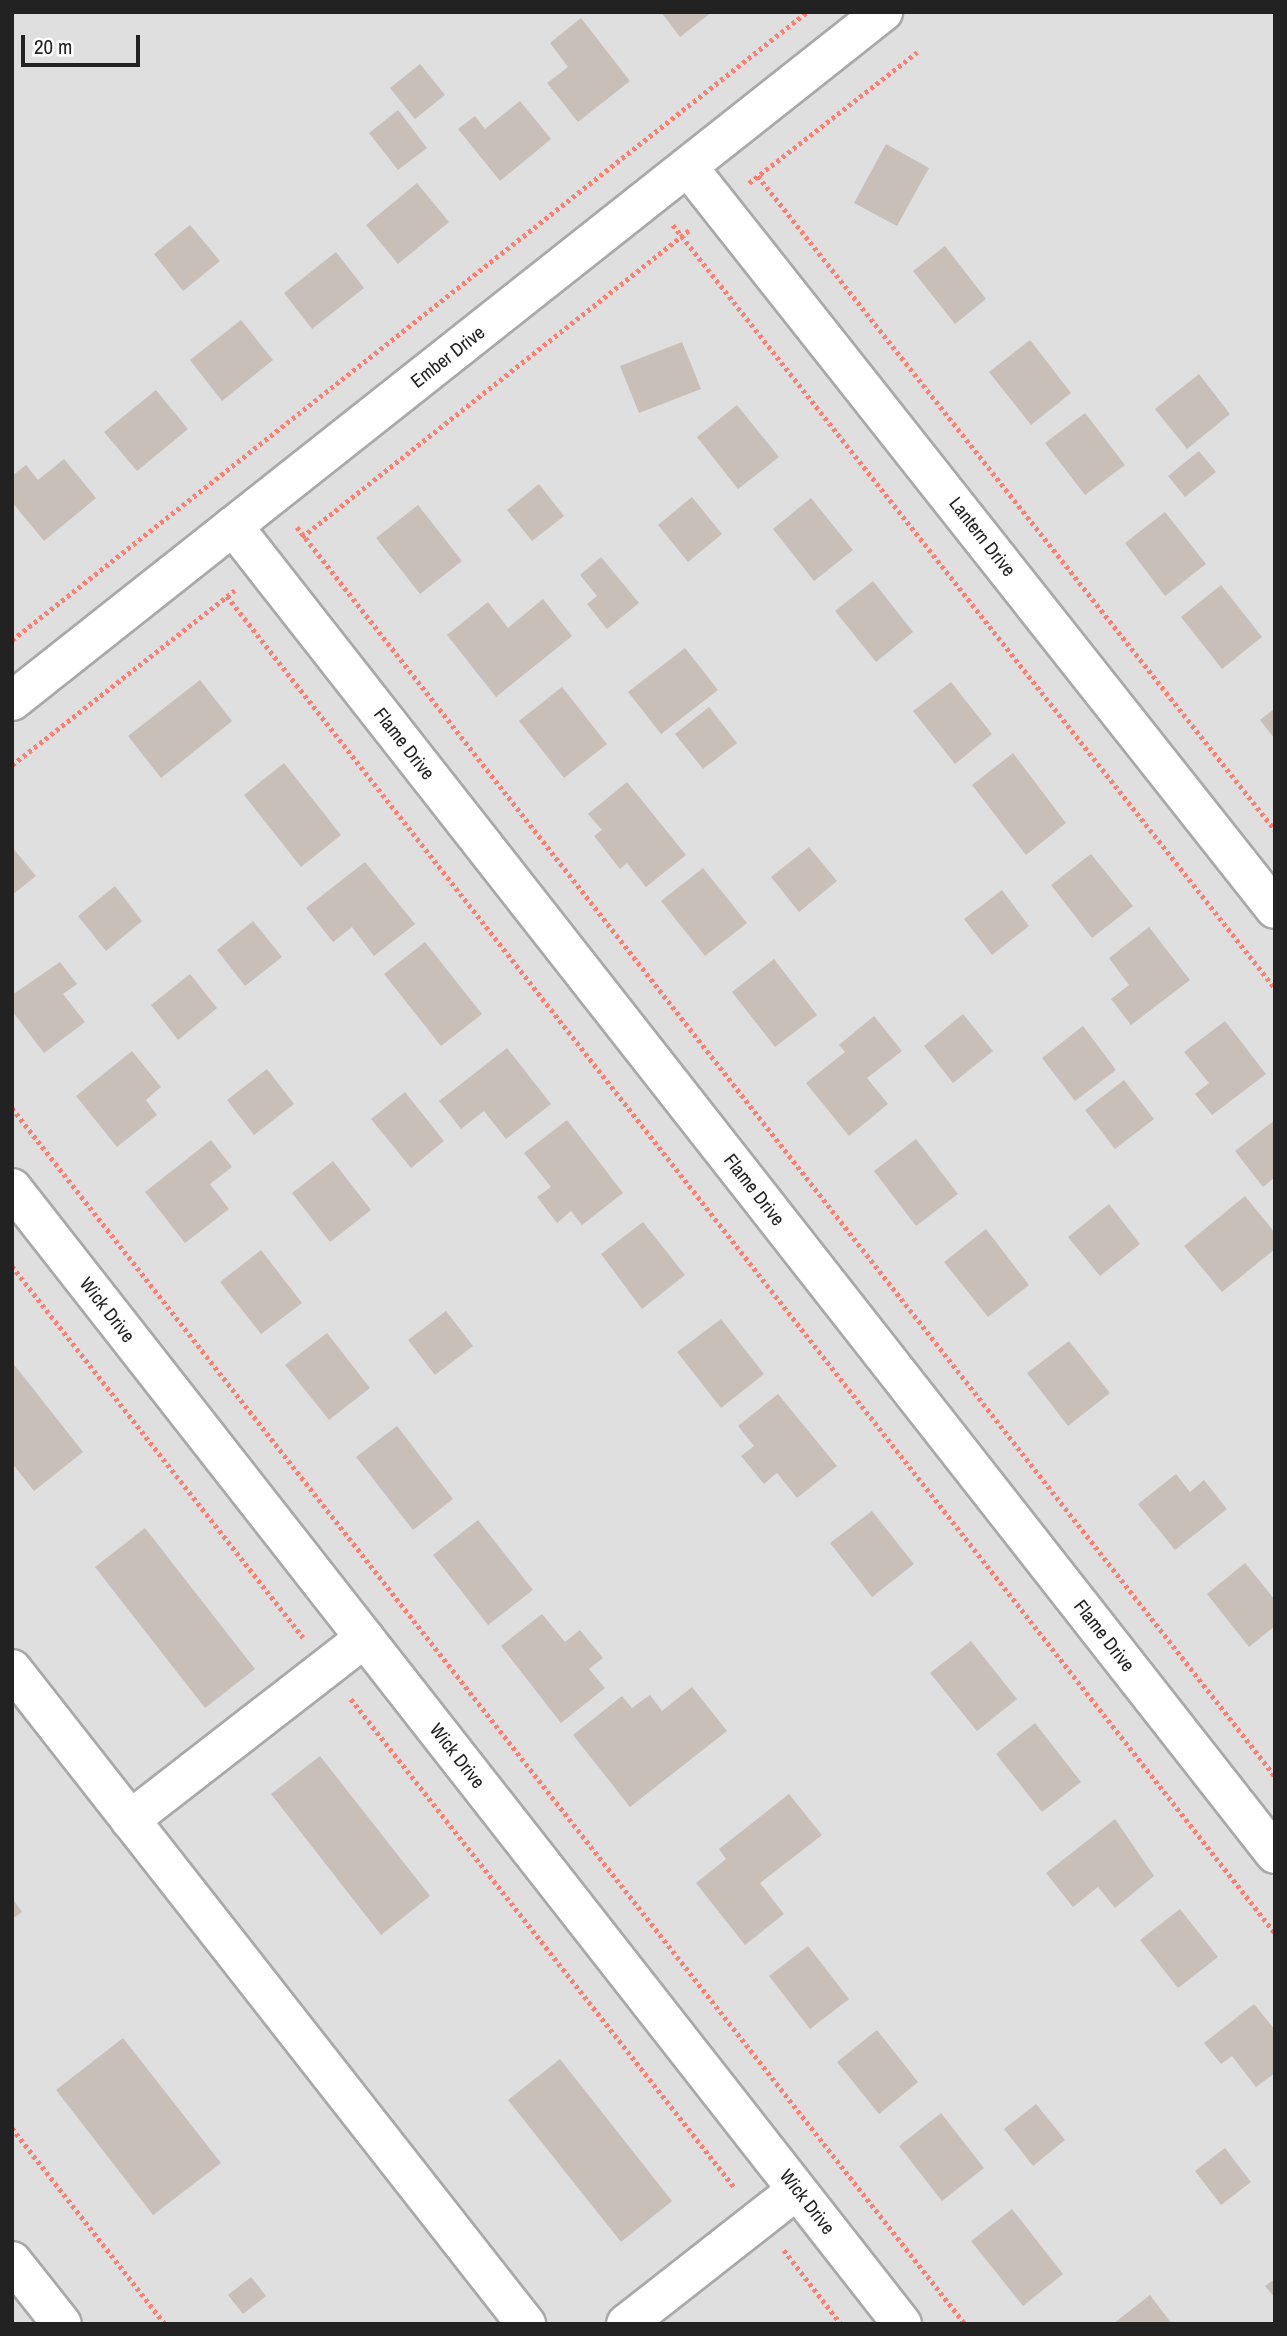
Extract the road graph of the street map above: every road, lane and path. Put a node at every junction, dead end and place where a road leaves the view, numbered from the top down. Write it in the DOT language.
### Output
graph roads {
  1 [pos="807,12"];
  2 [pos="883,12"];
  3 [pos="917,52"];
  4 [pos="625,156"];
  5 [pos="688,167"];
  6 [pos="758,176"];
  7 [pos="652,195"];
  8 [pos="719,206"];
  9 [pos="682,236"];
  10 [pos="248,454"];
  11 [pos="274,494"];
  12 [pos="233,526"];
  13 [pos="304,536"];
  14 [pos="265,566"];
  15 [pos="227,596"];
  16 [pos="12,640"];
  17 [pos="12,701"];
  18 [pos="12,765"];
  19 [pos="1275,830"];
  20 [pos="1275,909"];
  21 [pos="1275,988"];
  22 [pos="12,1108"];
  23 [pos="14,1195"];
  24 [pos="12,1266"];
  25 [pos="365,1638"];
  26 [pos="327,1668"];
  27 [pos="12,1670"];
  28 [pos="1275,1776"];
  29 [pos="130,1820"];
  30 [pos="1275,1854"];
  31 [pos="1275,1933"];
  32 [pos="12,2128"];
  33 [pos="797,2190"];
  34 [pos="759,2219"];
  35 [pos="12,2261"];
  36 [pos="62,2324"];
  37 [pos="165,2324"];
  38 [pos="526,2324"];
  39 [pos="626,2324"];
  40 [pos="841,2324"];
  41 [pos="902,2324"];
  42 [pos="965,2324"];
  1 -- 4 [label="path"];
  2 -- 5 [label="street, Ember Drive"];
  3 -- 6 [label="path"];
  4 -- 7 [label="path"];
  4 -- 10 [label="path"];
  5 -- 7 [label="street, Ember Drive"];
  5 -- 8 [label="street, Lantern Drive"];
  6 -- 8 [label="path"];
  6 -- 19 [label="path"];
  7 -- 9 [label="path"];
  7 -- 11 [label="street, Ember Drive"];
  8 -- 9 [label="path"];
  8 -- 20 [label="street, Lantern Drive"];
  9 -- 13 [label="path"];
  9 -- 21 [label="path"];
  10 -- 11 [label="path"];
  10 -- 16 [label="path"];
  11 -- 12 [label="street, Ember Drive"];
  11 -- 13 [label="path"];
  12 -- 14 [label="street, Flame Drive"];
  12 -- 17 [label="street, Ember Drive"];
  13 -- 14 [label="path"];
  13 -- 28 [label="path"];
  14 -- 15 [label="path"];
  14 -- 30 [label="street, Flame Drive"];
  15 -- 18 [label="path"];
  15 -- 31 [label="path"];
  22 -- 42 [label="path"];
  23 -- 25 [label="street, Wick Drive"];
  24 -- 26 [label="path"];
  25 -- 26 [label="street"];
  25 -- 33 [label="street, Wick Drive"];
  26 -- 29 [label="street"];
  26 -- 34 [label="path"];
  27 -- 29 [label="street"];
  29 -- 38 [label="street"];
  32 -- 37 [label="path"];
  33 -- 34 [label="street"];
  33 -- 41 [label="street, Wick Drive"];
  34 -- 39 [label="street"];
  34 -- 40 [label="path"];
  35 -- 36 [label="street"];
}
